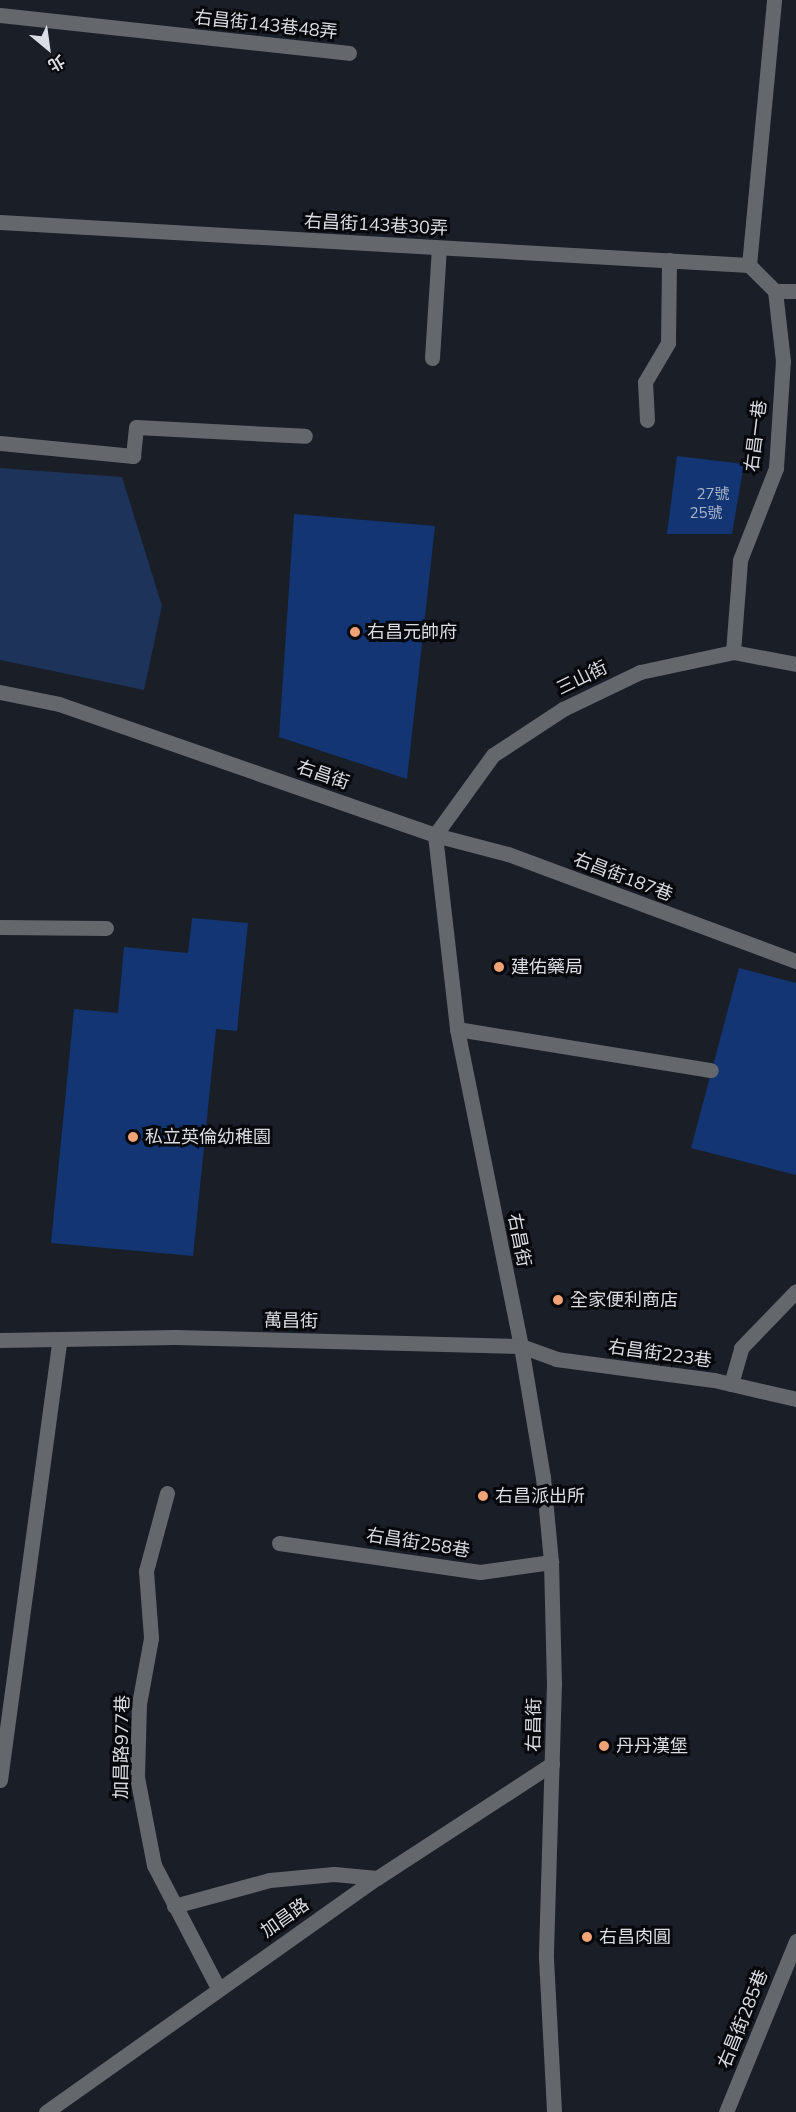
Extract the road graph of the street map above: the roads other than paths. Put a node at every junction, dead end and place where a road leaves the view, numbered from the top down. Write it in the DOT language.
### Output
graph roads {
  1 [pos="774,0"];
  2 [pos="0,15"];
  3 [pos="349,53"];
  4 [pos="0,222"];
  5 [pos="439,248"];
  6 [pos="669,260"];
  7 [pos="749,265"];
  8 [pos="775,291"];
  9 [pos="796,291"];
  10 [pos="432,358"];
  11 [pos="647,420"];
  12 [pos="305,436"];
  13 [pos="0,443"];
  14 [pos="733,652"];
  15 [pos="796,664"];
  16 [pos="0,692"];
  17 [pos="435,835"];
  18 [pos="0,927"];
  19 [pos="106,928"];
  20 [pos="796,961"];
  21 [pos="457,1029"];
  22 [pos="711,1070"];
  23 [pos="796,1291"];
  24 [pos="60,1339"];
  25 [pos="0,1340"];
  26 [pos="521,1346"];
  27 [pos="731,1384"];
  28 [pos="796,1399"];
  29 [pos="167,1493"];
  30 [pos="279,1543"];
  31 [pos="551,1562"];
  32 [pos="552,1764"];
  33 [pos="0,1780"];
  34 [pos="377,1878"];
  35 [pos="174,1906"];
  36 [pos="796,1941"];
  37 [pos="218,1988"];
  38 [pos="46,2112"];
  39 [pos="554,2112"];
  40 [pos="726,2112"];
  1 -- 7 [label="street"];
  2 -- 3 [label="street, 右昌街143巷48弄"];
  4 -- 5 [label="street, 右昌街143巷30弄"];
  5 -- 6 [label="street, 右昌街143巷30弄"];
  5 -- 10 [label="street"];
  6 -- 7 [label="street, 右昌街143巷30弄"];
  6 -- 11 [label="street"];
  7 -- 8 [label="street"];
  8 -- 9 [label="street"];
  8 -- 14 [label="street, 右昌一巷"];
  12 -- 13 [label="street"];
  14 -- 15 [label="street, 三山街"];
  14 -- 17 [label="street, 三山街"];
  16 -- 17 [label="street, 右昌街"];
  17 -- 20 [label="street, 右昌街187巷"];
  17 -- 21 [label="street, 右昌街"];
  18 -- 19 [label="street"];
  21 -- 22 [label="street"];
  21 -- 26 [label="street, 右昌街"];
  23 -- 27 [label="street"];
  24 -- 25 [label="street, 萬昌街"];
  24 -- 26 [label="street, 萬昌街"];
  24 -- 33 [label="street"];
  26 -- 27 [label="street, 右昌街223巷"];
  26 -- 31 [label="street, 右昌街"];
  27 -- 28 [label="street, 右昌街223巷"];
  29 -- 35 [label="street, 加昌路977巷"];
  30 -- 31 [label="street, 右昌街258巷"];
  31 -- 32 [label="street, 右昌街"];
  32 -- 34 [label="street, 加昌路"];
  32 -- 39 [label="street, 右昌街"];
  34 -- 35 [label="street"];
  34 -- 37 [label="street, 加昌路"];
  35 -- 37 [label="street, 加昌路977巷"];
  36 -- 40 [label="street, 右昌街285巷"];
  37 -- 38 [label="street, 加昌路"];
}
